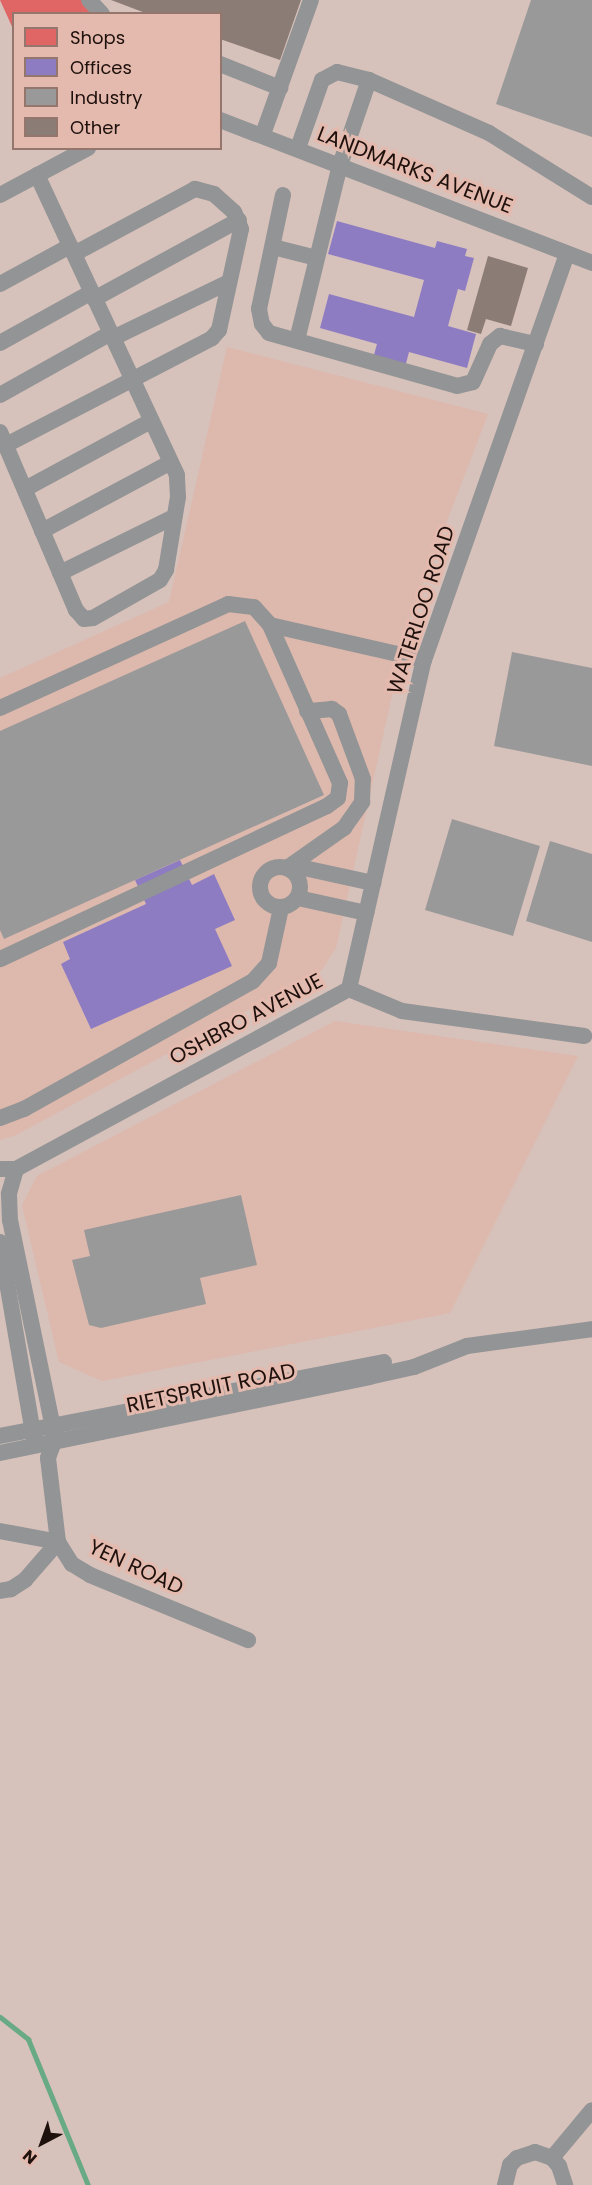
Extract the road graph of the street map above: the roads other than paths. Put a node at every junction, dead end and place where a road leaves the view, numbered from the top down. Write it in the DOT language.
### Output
graph roads {
  1 [pos="89,0"];
  2 [pos="311,0"];
  3 [pos="100,12"];
  4 [pos="222,65"];
  5 [pos="369,80"];
  6 [pos="280,88"];
  7 [pos="222,121"];
  8 [pos="263,134"];
  9 [pos="298,148"];
  10 [pos="84,150"];
  11 [pos="340,165"];
  12 [pos="37,175"];
  13 [pos="0,195"];
  14 [pos="283,195"];
  15 [pos="592,197"];
  16 [pos="239,220"];
  17 [pos="273,247"];
  18 [pos="72,250"];
  19 [pos="567,254"];
  20 [pos="316,258"];
  21 [pos="592,263"];
  22 [pos="229,282"];
  23 [pos="0,284"];
  24 [pos="93,296"];
  25 [pos="112,336"];
  26 [pos="297,340"];
  27 [pos="0,344"];
  28 [pos="536,344"];
  29 [pos="132,380"];
  30 [pos="0,395"];
  31 [pos="152,421"];
  32 [pos="3,439"];
  33 [pos="171,462"];
  34 [pos="25,489"];
  35 [pos="174,517"];
  36 [pos="42,531"];
  37 [pos="60,573"];
  38 [pos="270,625"];
  39 [pos="424,660"];
  40 [pos="0,708"];
  41 [pos="307,711"];
  42 [pos="289,869"];
  43 [pos="373,883"];
  44 [pos="298,898"];
  45 [pos="281,908"];
  46 [pos="366,914"];
  47 [pos="0,959"];
  48 [pos="349,989"];
  49 [pos="584,1036"];
  50 [pos="0,1118"];
  51 [pos="8,1169"];
  52 [pos="0,1242"];
  53 [pos="592,1329"];
  54 [pos="0,1436"];
  55 [pos="34,1438"];
  56 [pos="52,1443"];
  57 [pos="0,1453"];
  58 [pos="0,1531"];
  59 [pos="58,1542"];
  60 [pos="0,1591"];
  61 [pos="248,1640"];
  62 [pos="592,2110"];
  63 [pos="552,2158"];
  64 [pos="505,2185"];
  65 [pos="565,2185"];
  1 -- 3 [label="street"];
  2 -- 6 [label="street"];
  4 -- 6 [label="street"];
  5 -- 9 [label="street"];
  5 -- 11 [label="street"];
  5 -- 15 [label="street"];
  6 -- 8 [label="street"];
  7 -- 8 [label="street, LANDMARKS AVENUE"];
  8 -- 9 [label="street, LANDMARKS AVENUE"];
  9 -- 11 [label="street, LANDMARKS AVENUE"];
  10 -- 12 [label="street"];
  11 -- 19 [label="street, LANDMARKS AVENUE"];
  11 -- 20 [label="street"];
  12 -- 13 [label="street"];
  12 -- 18 [label="street"];
  14 -- 17 [label="street"];
  16 -- 18 [label="street"];
  16 -- 22 [label="street"];
  16 -- 24 [label="street"];
  17 -- 20 [label="street"];
  17 -- 26 [label="street"];
  18 -- 23 [label="street"];
  18 -- 24 [label="street"];
  19 -- 21 [label="street, LANDMARKS AVENUE"];
  19 -- 28 [label="street, WATERLOO ROAD"];
  20 -- 26 [label="street"];
  22 -- 25 [label="street"];
  22 -- 29 [label="street"];
  24 -- 25 [label="street"];
  24 -- 27 [label="street"];
  25 -- 29 [label="street"];
  25 -- 30 [label="street"];
  26 -- 28 [label="street"];
  28 -- 39 [label="street, WATERLOO ROAD"];
  29 -- 31 [label="street"];
  29 -- 32 [label="street"];
  31 -- 33 [label="street"];
  31 -- 34 [label="street"];
  32 -- 34 [label="street"];
  33 -- 35 [label="street"];
  33 -- 36 [label="street"];
  34 -- 36 [label="street"];
  35 -- 37 [label="street"];
  35 -- 37 [label="street"];
  36 -- 37 [label="street"];
  38 -- 39 [label="street"];
  38 -- 40 [label="street"];
  38 -- 41 [label="street"];
  39 -- 43 [label="street, WATERLOO ROAD"];
  41 -- 42 [label="street"];
  41 -- 47 [label="street"];
  42 -- 43 [label="street"];
  42 -- 44 [label="street"];
  42 -- 45 [label="street"];
  43 -- 46 [label="street, WATERLOO ROAD"];
  44 -- 45 [label="street"];
  44 -- 46 [label="street"];
  45 -- 50 [label="street"];
  46 -- 48 [label="street, WATERLOO ROAD"];
  48 -- 49 [label="street, OSHBRO AVENUE"];
  48 -- 51 [label="street, OSHBRO AVENUE"];
  51 -- 56 [label="street, YEN ROAD"];
  52 -- 55 [label="street"];
  53 -- 56 [label="street, RIETSPRUIT ROAD"];
  54 -- 55 [label="street, RIETSPRUIT ROAD"];
  55 -- 56 [label="street, RIETSPRUIT ROAD"];
  55 -- 56 [label="street"];
  55 -- 57 [label="street, RIETSPRUIT ROAD"];
  56 -- 59 [label="street, YEN ROAD"];
  58 -- 59 [label="street"];
  59 -- 60 [label="street"];
  59 -- 61 [label="street, YEN ROAD"];
  62 -- 63 [label="street"];
  63 -- 64 [label="street"];
  63 -- 65 [label="street"];
}
